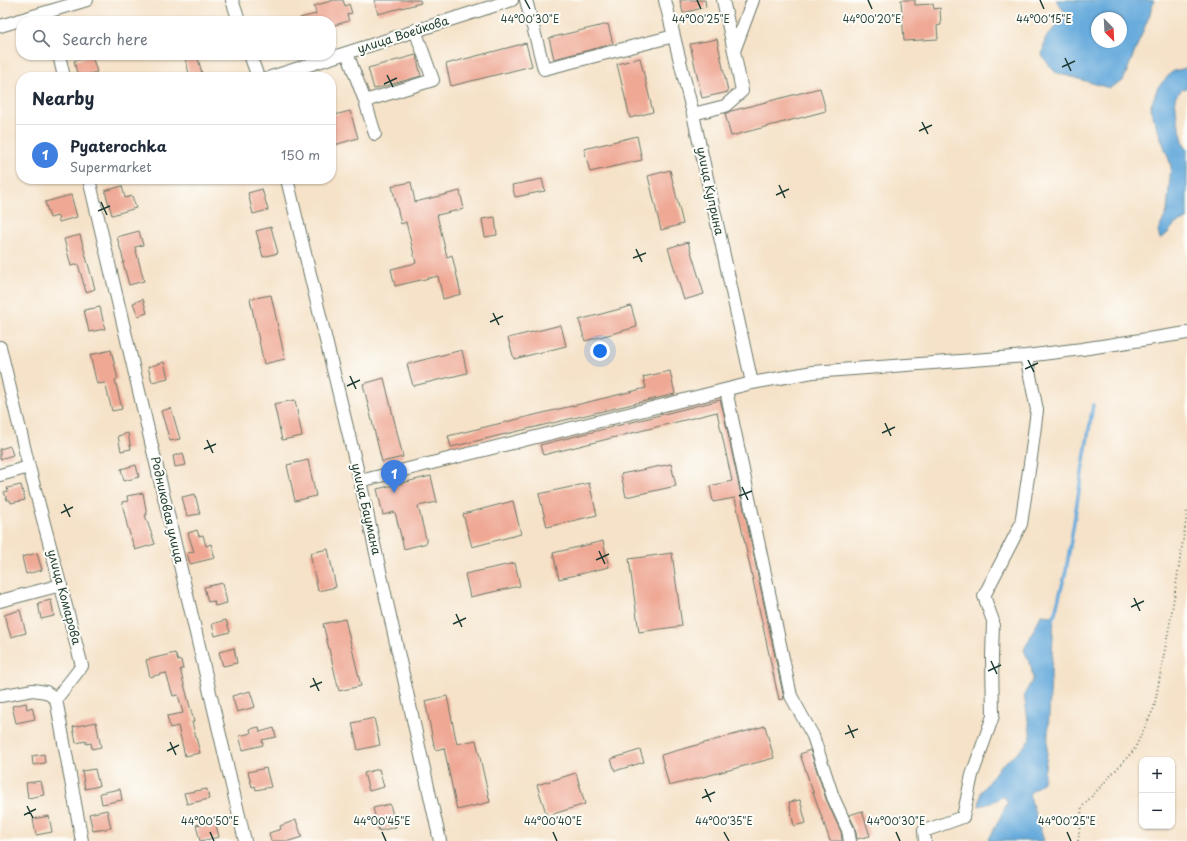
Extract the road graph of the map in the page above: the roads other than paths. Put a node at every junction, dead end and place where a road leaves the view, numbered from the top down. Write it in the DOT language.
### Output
graph roads {
  1 [pos="87,0"];
  2 [pos="232,0"];
  3 [pos="512,0"];
  4 [pos="526,0"];
  5 [pos="665,0"];
  6 [pos="723,0"];
  7 [pos="753,0"];
  8 [pos="50,16"];
  9 [pos="237,16"];
  10 [pos="16,23"];
  11 [pos="0,26"];
  12 [pos="415,30"];
  13 [pos="674,36"];
  14 [pos="734,51"];
  15 [pos="347,53"];
  16 [pos="336,56"];
  17 [pos="60,60"];
  18 [pos="252,60"];
  19 [pos="325,60"];
  20 [pos="63,72"];
  21 [pos="256,72"];
  22 [pos="287,72"];
  23 [pos="365,101"];
  24 [pos="693,114"];
  25 [pos="375,134"];
  26 [pos="89,184"];
  27 [pos="288,184"];
  28 [pos="1187,333"];
  29 [pos="0,351"];
  30 [pos="1026,356"];
  31 [pos="752,383"];
  32 [pos="726,390"];
  33 [pos="29,467"];
  34 [pos="0,475"];
  35 [pos="360,481"];
  36 [pos="61,584"];
  37 [pos="0,601"];
  38 [pos="0,696"];
  39 [pos="56,699"];
  40 [pos="82,841"];
  41 [pos="245,841"];
  42 [pos="440,841"];
  43 [pos="850,841"];
  44 [pos="925,841"];
  1 -- 8 [label="street"];
  2 -- 9 [label="street"];
  3 -- 12 [label="street, улица Воейкова"];
  4 -- 13 [label="street"];
  5 -- 13 [label="street, улица Куприна"];
  6 -- 14 [label="street"];
  7 -- 14 [label="street"];
  10 -- 11 [label="street"];
  12 -- 15 [label="street, улица Воейкова"];
  12 -- 23 [label="street"];
  13 -- 24 [label="street, улица Куприна"];
  14 -- 24 [label="street"];
  15 -- 16 [label="street, улица Воейкова"];
  15 -- 23 [label="street"];
  17 -- 20 [label="street"];
  18 -- 21 [label="street"];
  19 -- 22 [label="street, улица Воейкова"];
  23 -- 25 [label="street"];
  24 -- 31 [label="street, улица Куприна"];
  26 -- 41 [label="street, Родниковая улица"];
  27 -- 35 [label="street, улица Баумана"];
  28 -- 30 [label="street"];
  29 -- 33 [label="street, улица Комарова"];
  30 -- 31 [label="street"];
  30 -- 44 [label="street"];
  31 -- 32 [label="street"];
  32 -- 35 [label="street"];
  32 -- 43 [label="street"];
  33 -- 34 [label="street"];
  33 -- 36 [label="street, улица Комарова"];
  35 -- 42 [label="street, улица Баумана"];
  36 -- 37 [label="street"];
  36 -- 39 [label="street, улица Комарова"];
  38 -- 39 [label="street"];
  39 -- 40 [label="street"];
}
